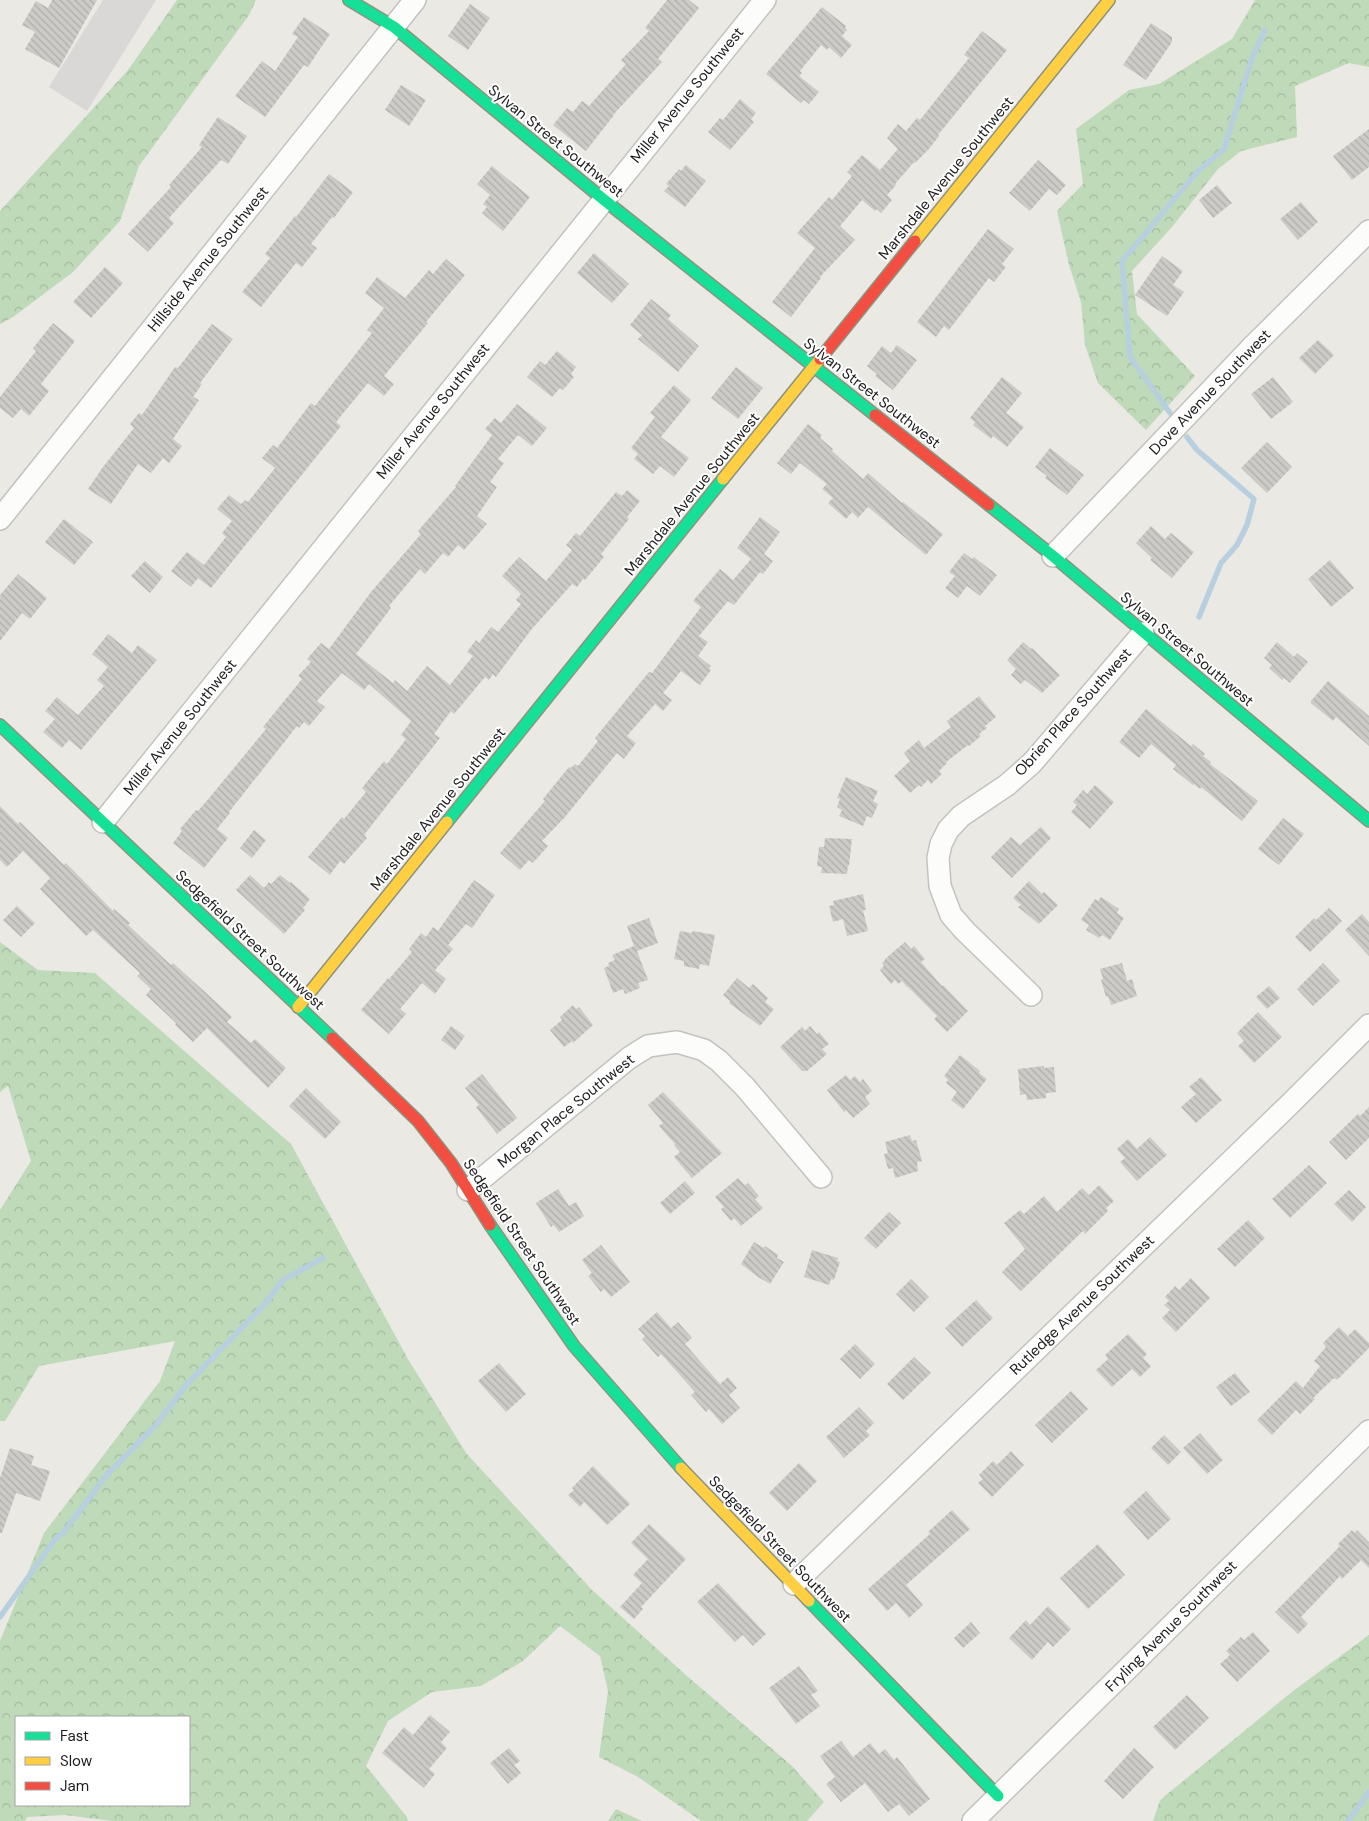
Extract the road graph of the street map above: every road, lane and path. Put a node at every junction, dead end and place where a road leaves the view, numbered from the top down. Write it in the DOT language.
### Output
graph roads {
  1 [pos="349,0"];
  2 [pos="416,0"];
  3 [pos="765,0"];
  4 [pos="1109,0"];
  5 [pos="394,27"];
  6 [pos="603,199"];
  7 [pos="1369,231"];
  8 [pos="814,366"];
  9 [pos="0,519"];
  10 [pos="1053,556"];
  11 [pos="1143,633"];
  12 [pos="0,725"];
  13 [pos="1369,820"];
  14 [pos="103,822"];
  15 [pos="1031,995"];
  16 [pos="298,1007"];
  17 [pos="1369,1025"];
  18 [pos="821,1177"];
  19 [pos="468,1190"];
  20 [pos="1369,1431"];
  21 [pos="794,1584"];
  22 [pos="998,1796"];
  23 [pos="973,1821"];
  1 -- 5 [label="street, Sylvan Street Southwest"];
  2 -- 5 [label="street, Hillside Avenue Southwest"];
  3 -- 6 [label="street, Miller Avenue Southwest"];
  4 -- 8 [label="street, Marshdale Avenue Southwest"];
  5 -- 6 [label="street, Sylvan Street Southwest"];
  5 -- 9 [label="street, Hillside Avenue Southwest"];
  6 -- 8 [label="street, Sylvan Street Southwest"];
  6 -- 14 [label="street, Miller Avenue Southwest"];
  7 -- 10 [label="street, Dove Avenue Southwest"];
  8 -- 10 [label="street, Sylvan Street Southwest"];
  8 -- 16 [label="street, Marshdale Avenue Southwest"];
  10 -- 11 [label="street, Sylvan Street Southwest"];
  11 -- 13 [label="street, Sylvan Street Southwest"];
  11 -- 15 [label="street, Obrien Place Southwest"];
  12 -- 14 [label="street, Sedgefield Street Southwest"];
  14 -- 16 [label="street, Sedgefield Street Southwest"];
  16 -- 19 [label="street, Sedgefield Street Southwest"];
  17 -- 21 [label="street, Rutledge Avenue Southwest"];
  18 -- 19 [label="street, Morgan Place Southwest"];
  19 -- 21 [label="street, Sedgefield Street Southwest"];
  20 -- 22 [label="street, Fryling Avenue Southwest"];
  21 -- 22 [label="street, Sedgefield Street Southwest"];
  22 -- 23 [label="street, Fryling Avenue Southwest"];
}
